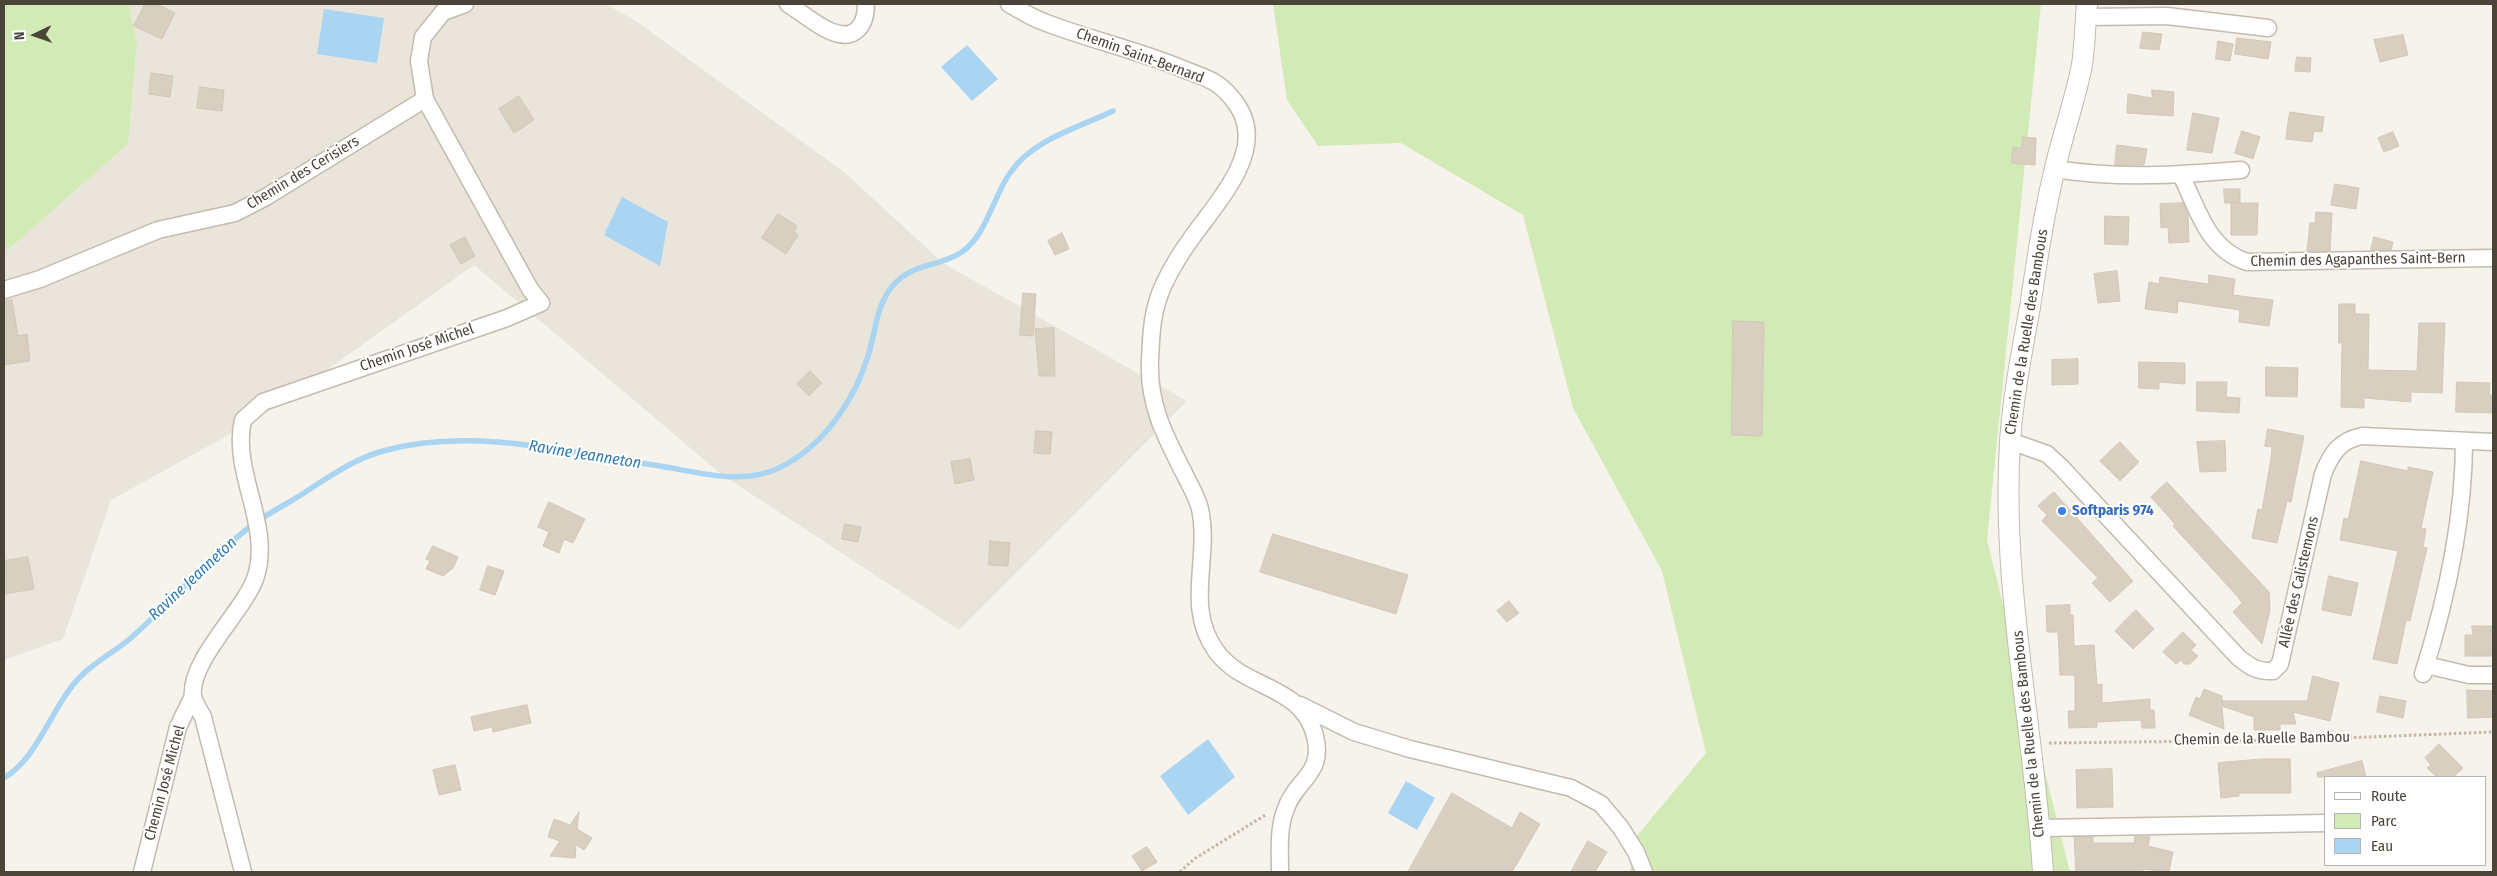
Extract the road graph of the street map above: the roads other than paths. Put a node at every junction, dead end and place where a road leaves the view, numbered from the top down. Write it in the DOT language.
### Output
graph roads {
  1 [pos="465,4"];
  2 [pos="788,4"];
  3 [pos="866,4"];
  4 [pos="1009,4"];
  5 [pos="2086,10"];
  6 [pos="2268,28"];
  7 [pos="425,99"];
  8 [pos="2054,169"];
  9 [pos="2241,170"];
  10 [pos="2181,175"];
  11 [pos="2493,258"];
  12 [pos="4,290"];
  13 [pos="2010,441"];
  14 [pos="2464,441"];
  15 [pos="2493,442"];
  16 [pos="2493,675"];
  17 [pos="194,696"];
  18 [pos="1300,705"];
  19 [pos="2324,823"];
  20 [pos="2040,828"];
  21 [pos="142,872"];
  22 [pos="242,872"];
  23 [pos="1280,872"];
  24 [pos="1644,872"];
  25 [pos="2043,872"];
  1 -- 7 [label="street, Chemin José Michel"];
  2 -- 3 [label="street"];
  4 -- 18 [label="street, Chemin Saint-Bernard"];
  5 -- 6 [label="street"];
  5 -- 8 [label="street, Chemin de la Ruelle des Bambous"];
  7 -- 12 [label="street, Chemin des Cerisiers"];
  7 -- 17 [label="street, Chemin José Michel"];
  8 -- 10 [label="street"];
  8 -- 13 [label="street, Chemin de la Ruelle des Bambous"];
  9 -- 10 [label="street"];
  10 -- 11 [label="street, Chemin des Agapanthes Saint-Bern"];
  13 -- 14 [label="street, Allée des Calistemons"];
  13 -- 20 [label="street, Chemin de la Ruelle des Bambous"];
  14 -- 15 [label="street, Allée des Calistemons"];
  14 -- 16 [label="street"];
  17 -- 21 [label="street, Chemin José Michel"];
  17 -- 22 [label="street, Chemin José Michel"];
  18 -- 23 [label="street"];
  18 -- 24 [label="street, Chemin Saint-Bernard"];
  19 -- 20 [label="street"];
  20 -- 25 [label="street, Chemin de la Ruelle des Bambous"];
}
